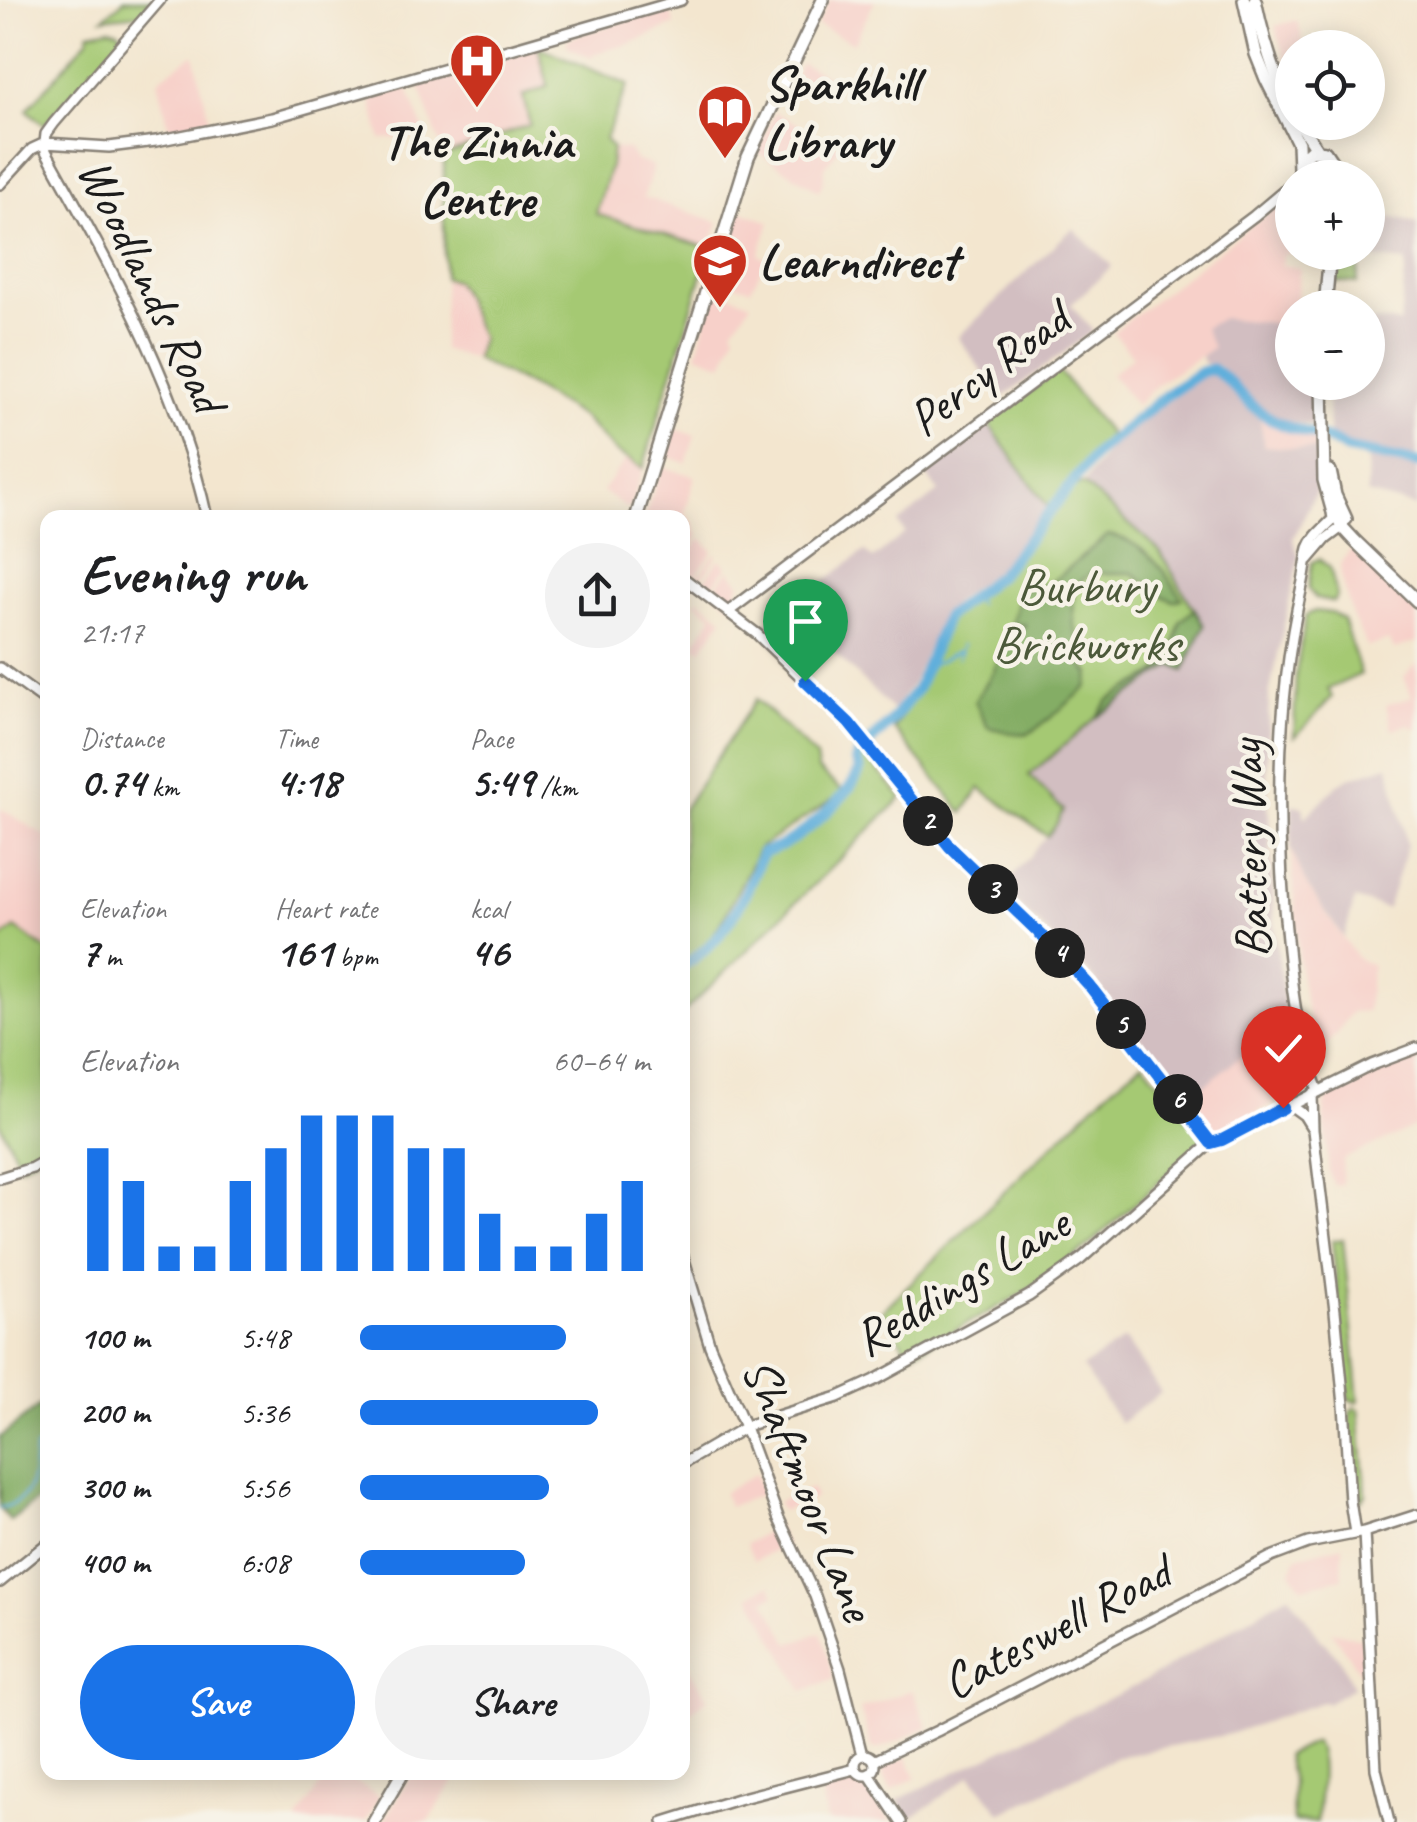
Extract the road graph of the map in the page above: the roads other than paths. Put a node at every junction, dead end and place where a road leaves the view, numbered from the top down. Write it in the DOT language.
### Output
graph roads {
  1 [pos="160,0"];
  2 [pos="681,0"];
  3 [pos="823,0"];
  4 [pos="1244,0"];
  5 [pos="1255,0"];
  6 [pos="1275,75"];
  7 [pos="1310,140"];
  8 [pos="44,143"];
  9 [pos="1316,150"];
  10 [pos="1300,160"];
  11 [pos="1331,160"];
  12 [pos="0,184"];
  13 [pos="1275,198"];
  14 [pos="1322,400"];
  15 [pos="205,510"];
  16 [pos="638,510"];
  17 [pos="1339,517"];
  18 [pos="1308,560"];
  19 [pos="690,583"];
  20 [pos="1417,601"];
  21 [pos="728,612"];
  22 [pos="0,668"];
  23 [pos="40,697"];
  24 [pos="1417,1048"];
  25 [pos="1315,1092"];
  26 [pos="1283,1108"];
  27 [pos="1313,1130"];
  28 [pos="1211,1143"];
  29 [pos="40,1164"];
  30 [pos="0,1178"];
  31 [pos="690,1279"];
  32 [pos="744,1427"];
  33 [pos="690,1459"];
  34 [pos="1417,1515"];
  35 [pos="1359,1532"];
  36 [pos="40,1550"];
  37 [pos="0,1582"];
  38 [pos="862,1756"];
  39 [pos="874,1761"];
  40 [pos="855,1768"];
  41 [pos="869,1774"];
  42 [pos="398,1780"];
  43 [pos="374,1822"];
  44 [pos="664,1822"];
  45 [pos="901,1822"];
  46 [pos="1389,1822"];
  1 -- 8 [label="street"];
  2 -- 8 [label="street"];
  3 -- 16 [label="highway"];
  4 -- 10 [label="highway"];
  5 -- 6 [label="highway"];
  7 -- 9 [label="highway"];
  8 -- 12 [label="street"];
  8 -- 15 [label="street, Woodlands Road"];
  9 -- 10 [label="highway"];
  9 -- 11 [label="highway"];
  13 -- 21 [label="street, Percy Road"];
  14 -- 17 [label="highway"];
  17 -- 18 [label="street"];
  17 -- 18 [label="street, Battery Way"];
  17 -- 20 [label="highway"];
  18 -- 25 [label="street, Battery Way"];
  19 -- 21 [label="street"];
  21 -- 28 [label="street"];
  22 -- 23 [label="street"];
  24 -- 25 [label="street, Reddings Lane"];
  25 -- 26 [label="street, Reddings Lane"];
  25 -- 27 [label="street, Battery Way"];
  26 -- 27 [label="street"];
  26 -- 28 [label="street, Reddings Lane"];
  27 -- 35 [label="street, Battery Way"];
  28 -- 32 [label="street, Reddings Lane"];
  29 -- 30 [label="street"];
  31 -- 32 [label="street, Shaftmoor Lane"];
  32 -- 33 [label="street, Reddings Lane"];
  32 -- 38 [label="street, Shaftmoor Lane"];
  34 -- 35 [label="street, Cateswell Road"];
  35 -- 39 [label="street, Cateswell Road"];
  35 -- 46 [label="street, Battery Way"];
  36 -- 37 [label="street"];
  38 -- 39 [label="street"];
  38 -- 40 [label="street"];
  39 -- 41 [label="street"];
  40 -- 41 [label="street"];
  40 -- 44 [label="street"];
  41 -- 45 [label="street"];
  42 -- 43 [label="highway"];
}
